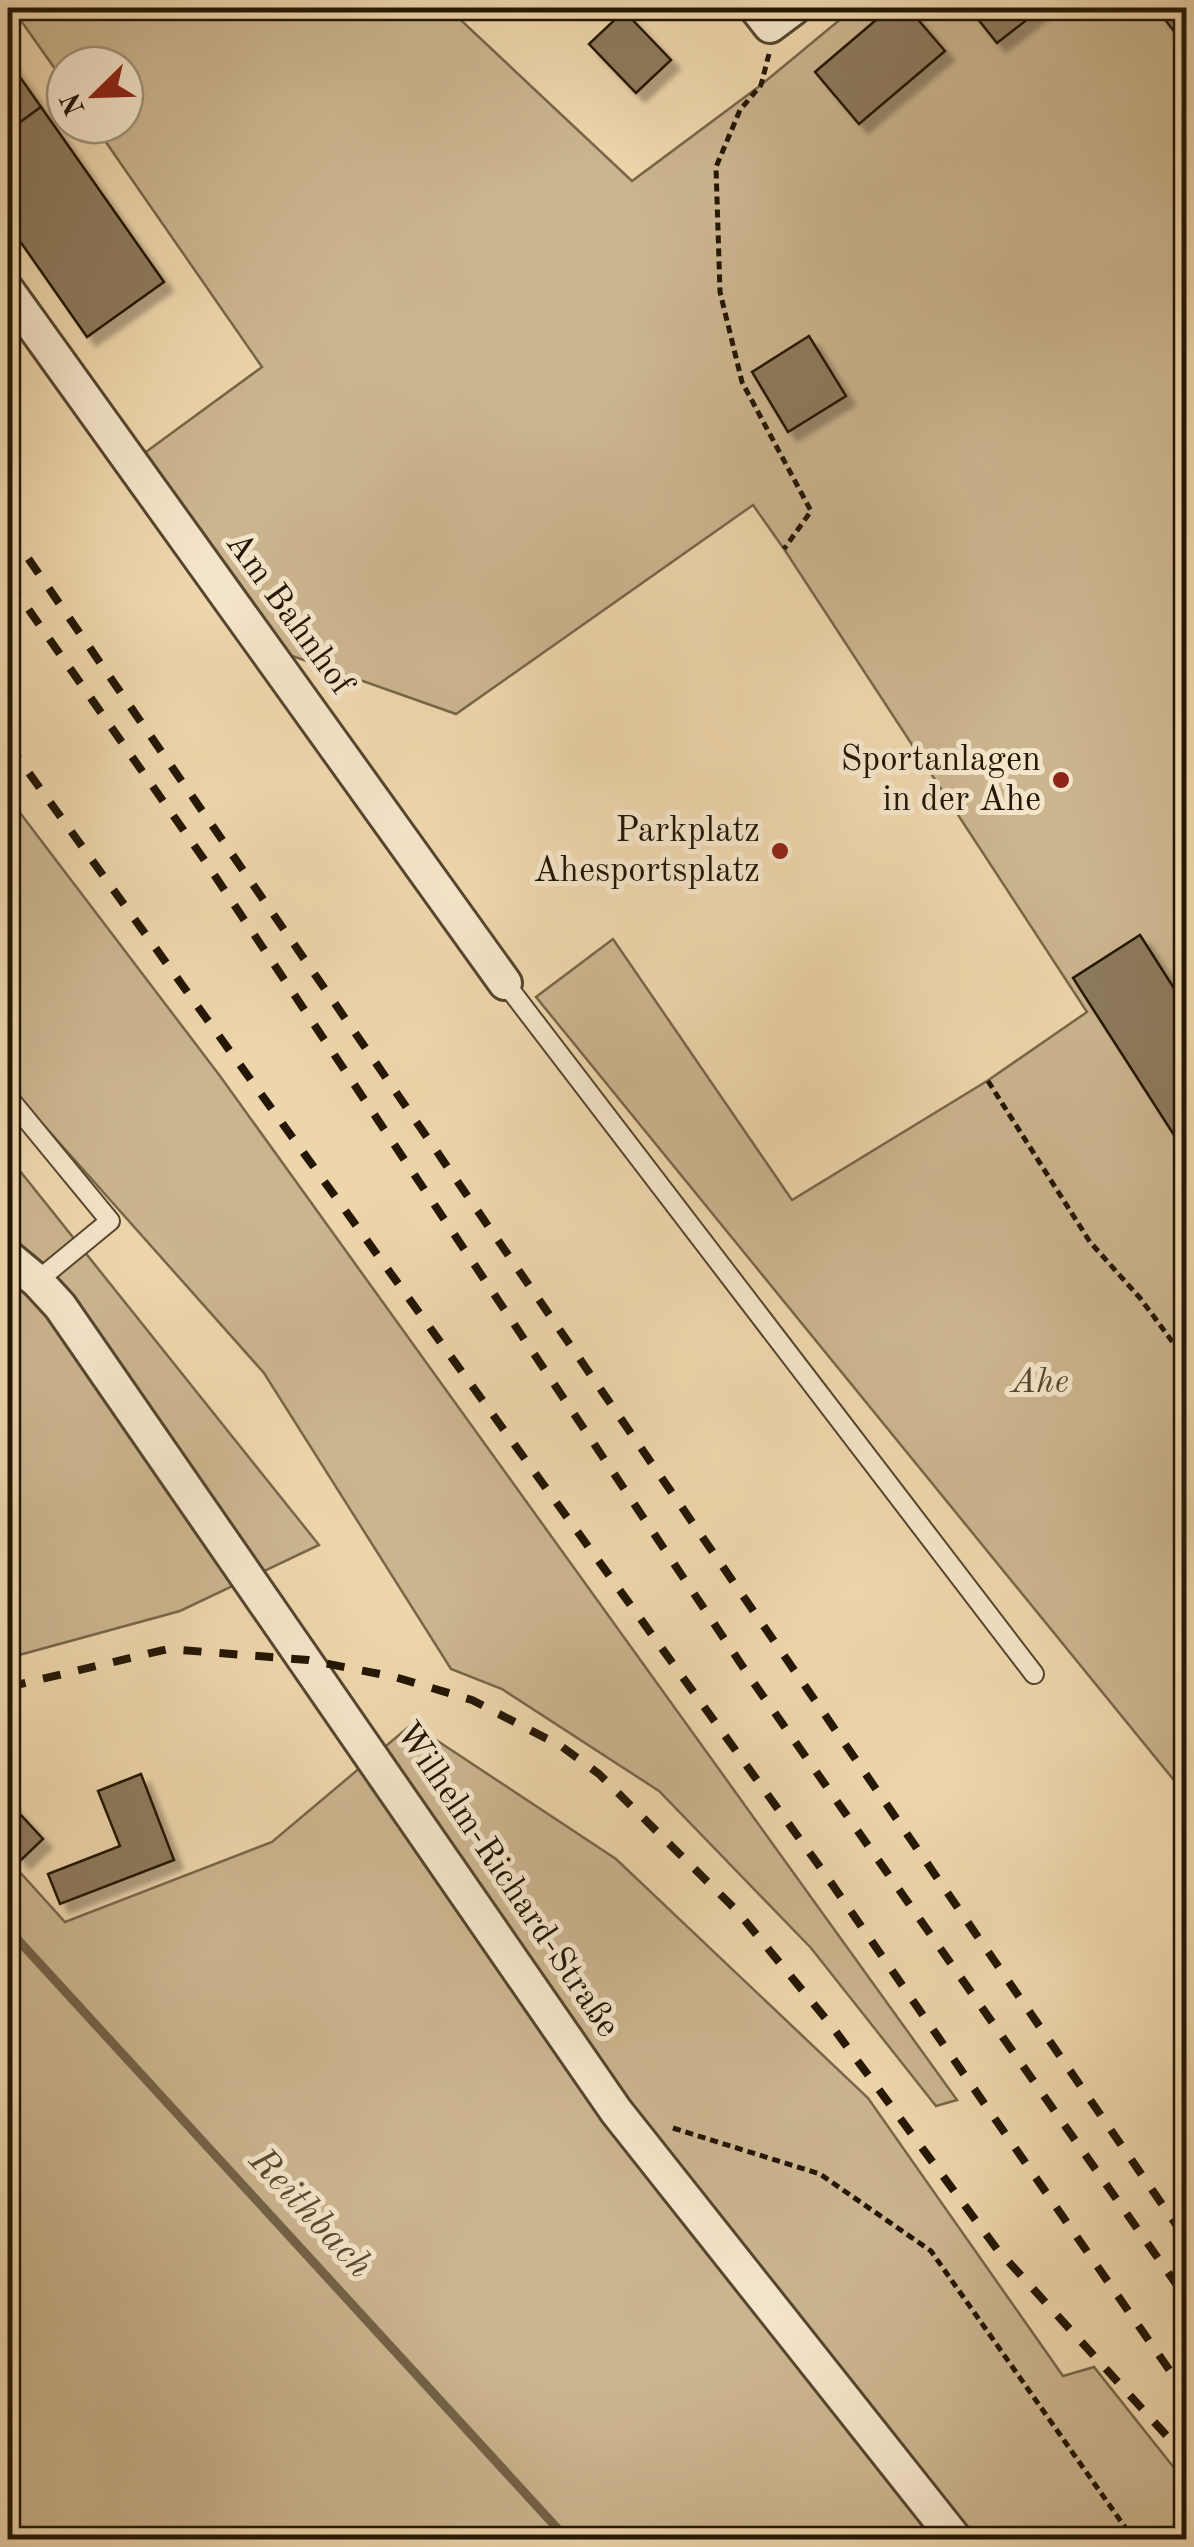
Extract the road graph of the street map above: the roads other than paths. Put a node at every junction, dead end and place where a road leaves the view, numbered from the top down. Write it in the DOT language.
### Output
graph roads {
  1 [pos="8,291"];
  2 [pos="504,984"];
  3 [pos="8,1097"];
  4 [pos="8,1258"];
  5 [pos="37,1280"];
  6 [pos="1034,1674"];
  7 [pos="956,2540"];
  1 -- 2 [label="street, Am Bahnhof"];
  2 -- 6 [label="lane"];
  3 -- 5 [label="lane"];
  4 -- 5 [label="street, Wilhelm-Richard-Straße"];
  5 -- 7 [label="street, Wilhelm-Richard-Straße"];
}
